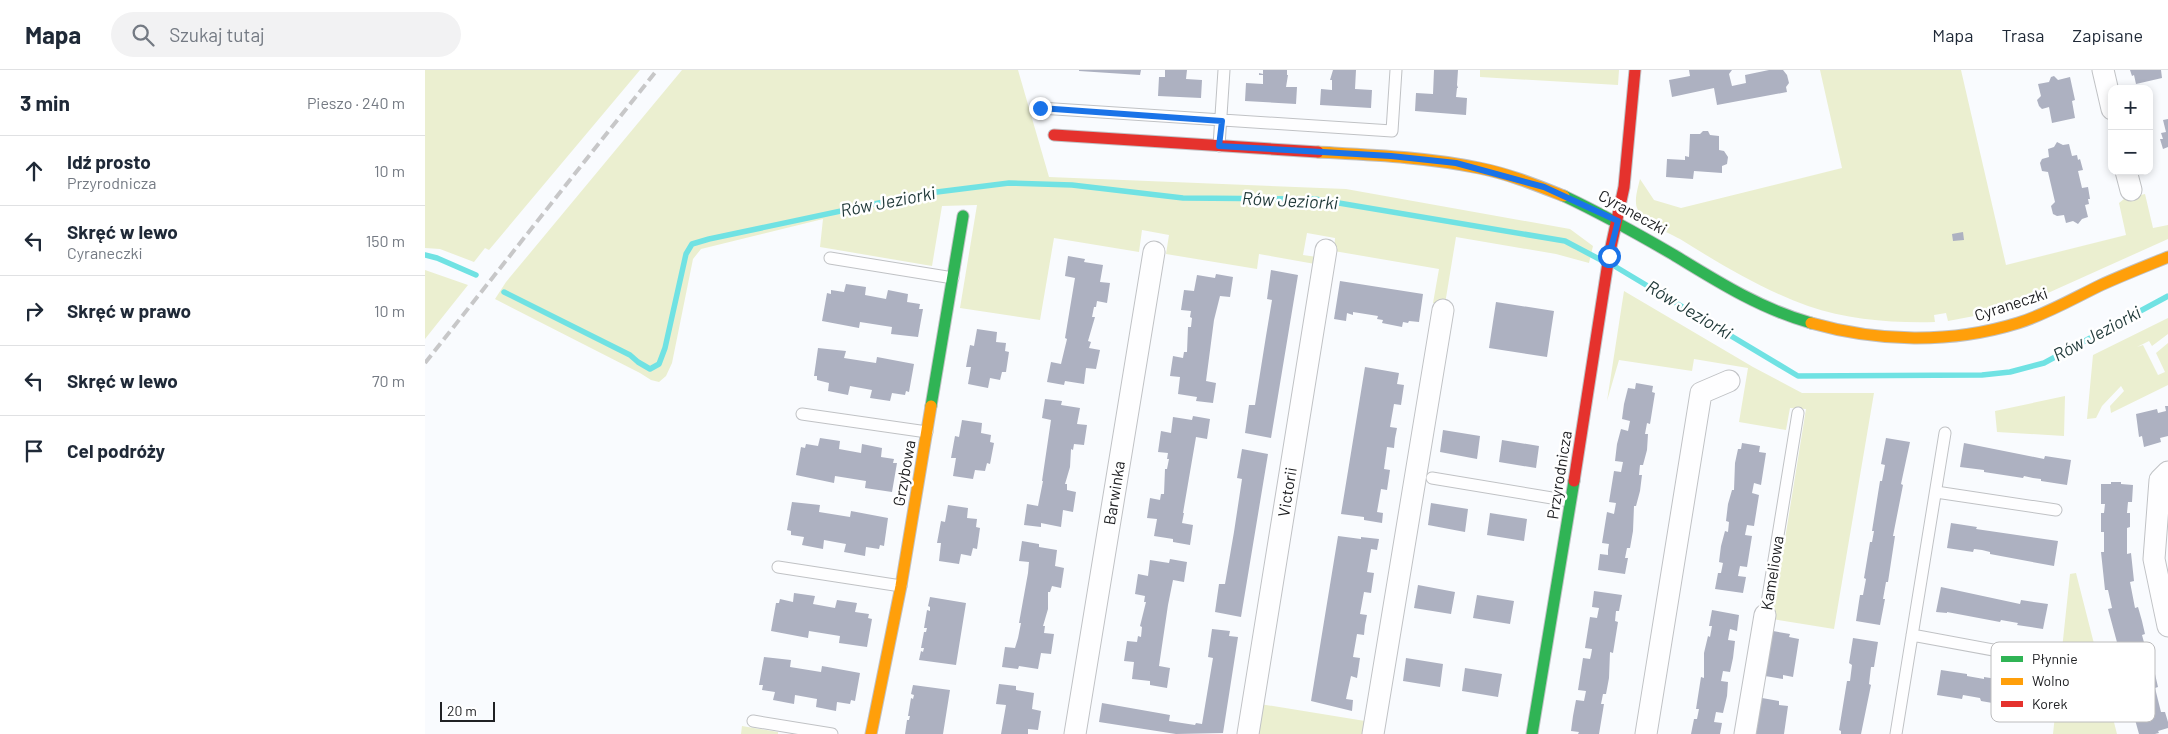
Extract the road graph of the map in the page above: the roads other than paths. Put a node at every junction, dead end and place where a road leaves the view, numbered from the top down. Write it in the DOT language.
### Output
graph roads {
  1 [pos="1225,70"];
  2 [pos="1396,70"];
  3 [pos="1635,70"];
  4 [pos="2103,70"];
  5 [pos="2108,91"];
  6 [pos="1040,108"];
  7 [pos="1222,121"];
  8 [pos="1054,135"];
  9 [pos="1219,146"];
  10 [pos="963,216"];
  11 [pos="1618,221"];
  12 [pos="1326,250"];
  13 [pos="1154,252"];
  14 [pos="2168,256"];
  15 [pos="831,258"];
  16 [pos="953,278"];
  17 [pos="1443,310"];
  18 [pos="1729,382"];
  19 [pos="1798,413"];
  20 [pos="803,414"];
  21 [pos="927,432"];
  22 [pos="1945,433"];
  23 [pos="2168,472"];
  24 [pos="1432,478"];
  25 [pos="1936,492"];
  26 [pos="1571,502"];
  27 [pos="2056,510"];
  28 [pos="778,567"];
  29 [pos="901,586"];
  30 [pos="1765,615"];
  31 [pos="2167,615"];
  32 [pos="1912,635"];
  33 [pos="1991,650"];
  34 [pos="753,721"];
  35 [pos="832,734"];
  36 [pos="871,734"];
  37 [pos="1075,734"];
  38 [pos="1248,734"];
  39 [pos="1373,734"];
  40 [pos="1532,734"];
  41 [pos="1646,734"];
  42 [pos="1745,734"];
  43 [pos="1896,734"];
  1 -- 7 [label="lane"];
  2 -- 7 [label="lane"];
  3 -- 11 [label="street, Przyrodnicza"];
  4 -- 5 [label="street"];
  6 -- 7 [label="lane"];
  7 -- 9 [label="lane"];
  8 -- 9 [label="street, Cyraneczki"];
  9 -- 11 [label="street, Cyraneczki"];
  10 -- 16 [label="street, Grzybowa"];
  11 -- 14 [label="street, Cyraneczki"];
  11 -- 26 [label="street, Przyrodnicza"];
  12 -- 38 [label="street, Victorii"];
  13 -- 37 [label="street, Barwinka"];
  15 -- 16 [label="lane"];
  16 -- 21 [label="street, Grzybowa"];
  17 -- 39 [label="street"];
  18 -- 41 [label="street"];
  19 -- 30 [label="lane, Kameliowa"];
  20 -- 21 [label="lane"];
  21 -- 29 [label="street, Grzybowa"];
  22 -- 25 [label="lane"];
  23 -- 31 [label="street"];
  24 -- 26 [label="lane"];
  25 -- 27 [label="lane"];
  25 -- 32 [label="lane"];
  26 -- 40 [label="street, Przyrodnicza"];
  28 -- 29 [label="lane"];
  29 -- 36 [label="street, Grzybowa"];
  30 -- 42 [label="street, Kameliowa"];
  32 -- 33 [label="lane"];
  32 -- 43 [label="lane"];
  34 -- 35 [label="lane"];
}
